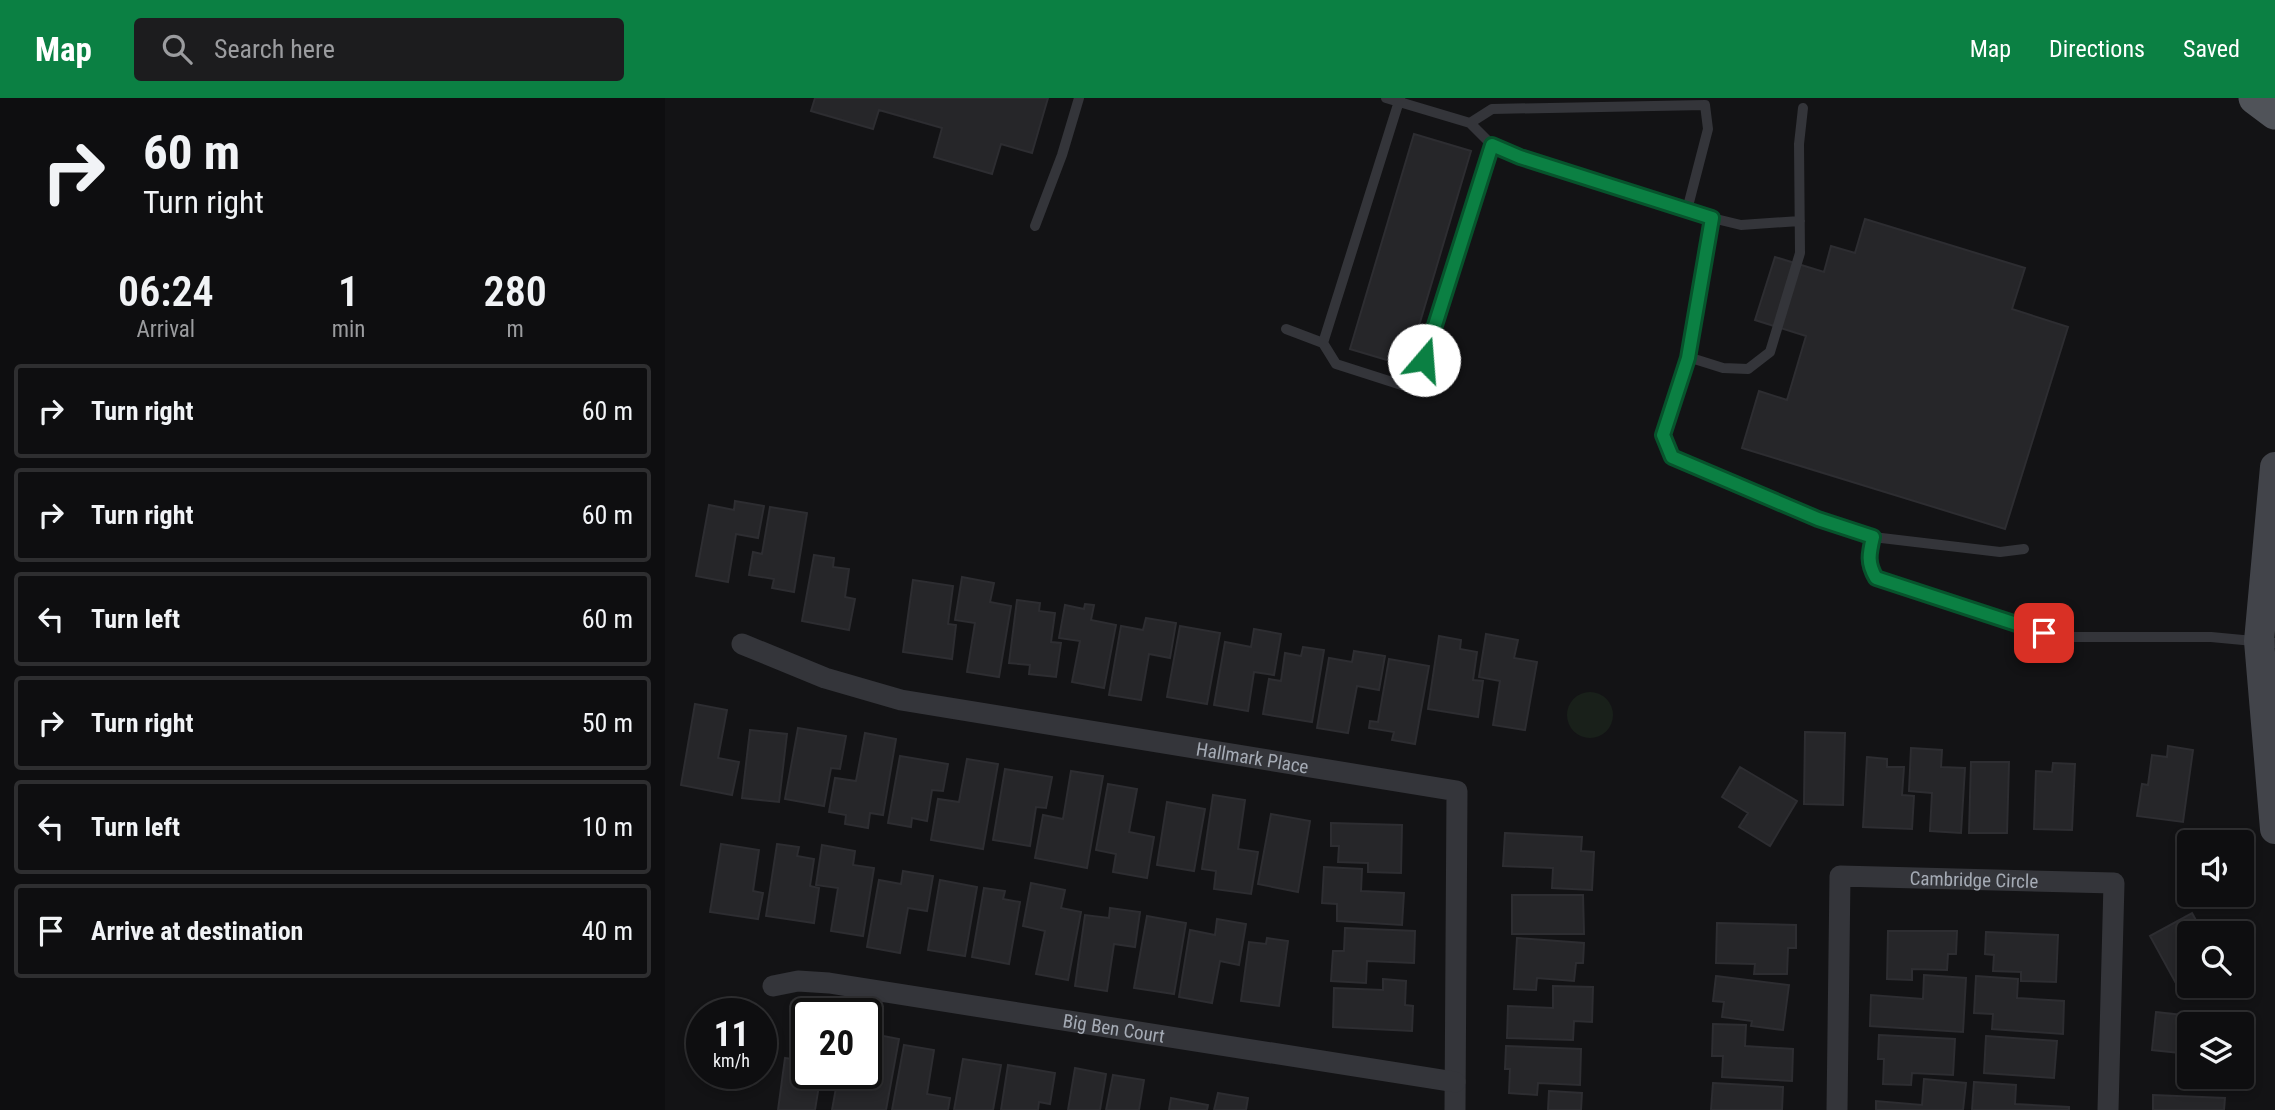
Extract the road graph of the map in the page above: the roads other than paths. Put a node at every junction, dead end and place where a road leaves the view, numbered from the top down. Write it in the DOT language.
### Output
graph roads {
  1 [pos="1079,98"];
  2 [pos="1386,98"];
  3 [pos="1500,98"];
  4 [pos="2255,98"];
  5 [pos="1400,100"];
  6 [pos="1803,108"];
  7 [pos="1492,110"];
  8 [pos="2275,113"];
  9 [pos="1470,124"];
  10 [pos="1492,145"];
  11 [pos="1687,210"];
  12 [pos="1712,218"];
  13 [pos="1800,221"];
  14 [pos="1035,226"];
  15 [pos="1286,329"];
  16 [pos="1322,343"];
  17 [pos="1688,358"];
  18 [pos="2275,467"];
  19 [pos="1873,537"];
  20 [pos="2024,549"];
  21 [pos="2267,642"];
  22 [pos="742,644"];
  23 [pos="2275,829"];
  24 [pos="773,986"];
  25 [pos="1455,1082"];
  26 [pos="1455,1110"];
  27 [pos="1836,1110"];
  28 [pos="2108,1110"];
  1 -- 14 [label="lane"];
  2 -- 5 [label="lane"];
  3 -- 7 [label="lane"];
  4 -- 8 [label="main road"];
  5 -- 9 [label="lane"];
  5 -- 16 [label="lane"];
  6 -- 13 [label="lane"];
  7 -- 9 [label="lane"];
  7 -- 11 [label="lane"];
  9 -- 10 [label="lane"];
  10 -- 11 [label="lane"];
  10 -- 16 [label="lane"];
  11 -- 12 [label="lane"];
  12 -- 13 [label="lane"];
  12 -- 17 [label="lane"];
  13 -- 17 [label="lane"];
  15 -- 16 [label="lane"];
  17 -- 19 [label="lane"];
  18 -- 21 [label="main road"];
  19 -- 20 [label="lane"];
  19 -- 21 [label="lane"];
  21 -- 23 [label="main road"];
  22 -- 25 [label="street, Hallmark Place"];
  24 -- 25 [label="street, Big Ben Court"];
  25 -- 26 [label="street, Hallmark Place"];
  27 -- 28 [label="street, Cambridge Circle"];
}
